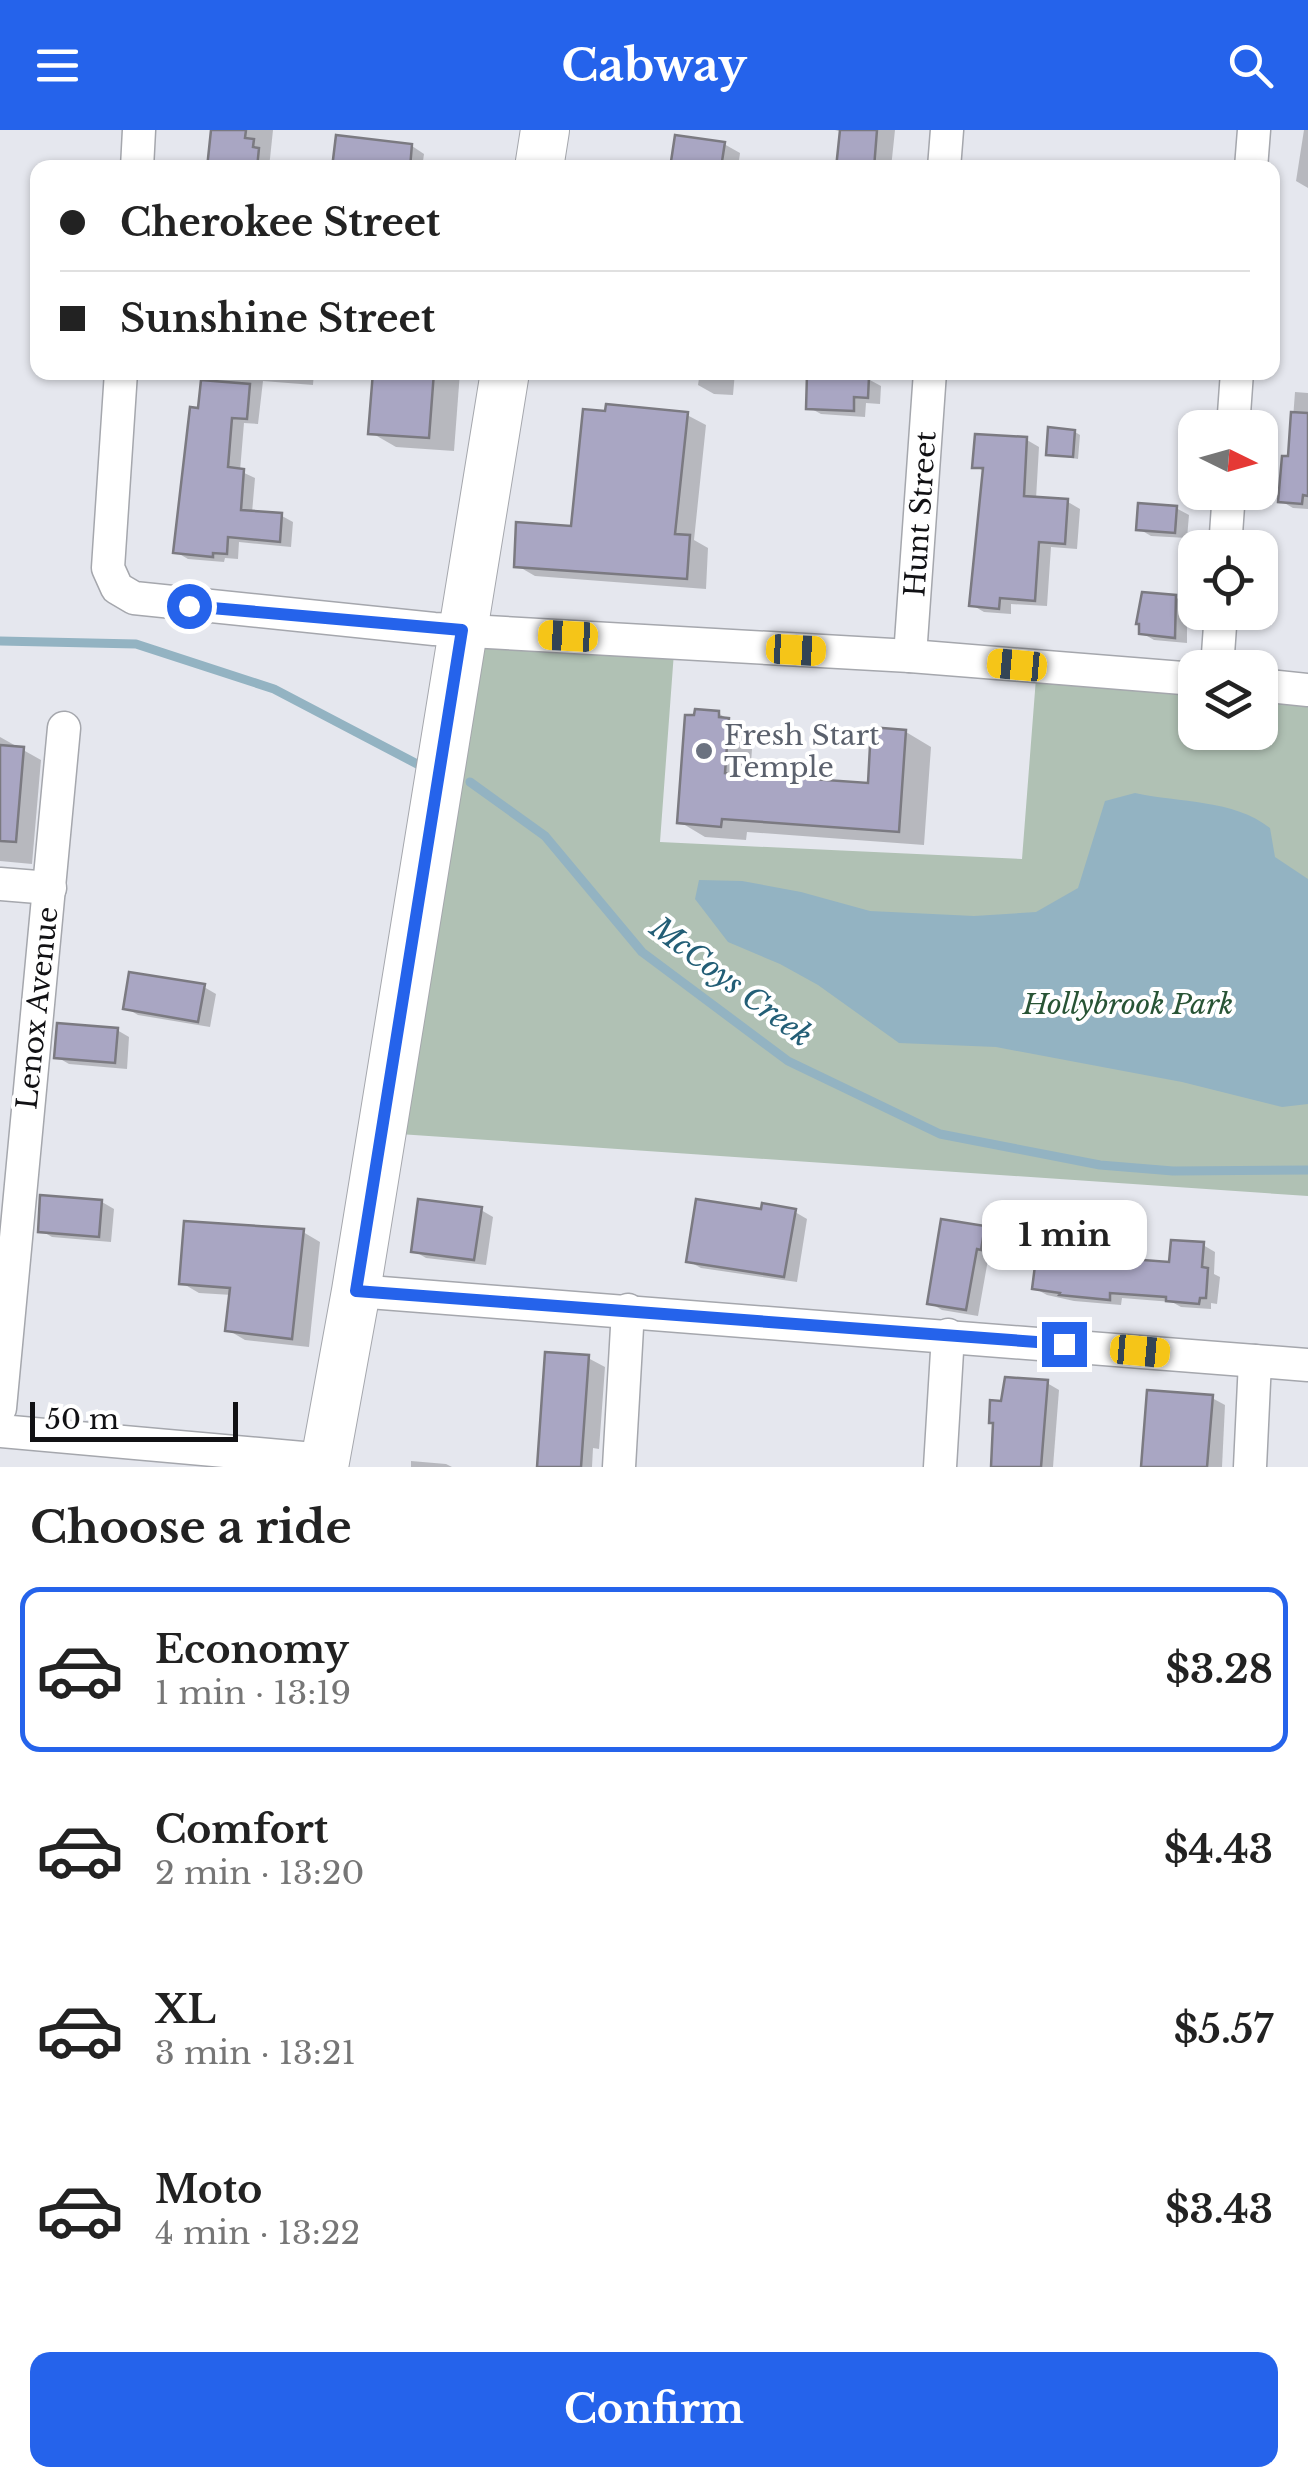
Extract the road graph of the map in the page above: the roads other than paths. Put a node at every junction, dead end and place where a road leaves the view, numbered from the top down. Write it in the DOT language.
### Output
graph roads {
  1 [pos="140,130"];
  2 [pos="545,130"];
  3 [pos="947,130"];
  4 [pos="1254,130"];
  5 [pos="137,160"];
  6 [pos="540,160"];
  7 [pos="945,160"];
  8 [pos="1252,160"];
  9 [pos="120,380"];
  10 [pos="504,380"];
  11 [pos="929,380"];
  12 [pos="1236,380"];
  13 [pos="1234,410"];
  14 [pos="462,630"];
  15 [pos="910,656"];
  16 [pos="1178,678"];
  17 [pos="1278,687"];
  18 [pos="1308,690"];
  19 [pos="64,728"];
  20 [pos="0,884"];
  21 [pos="50,888"];
  22 [pos="356,1291"];
  23 [pos="628,1310"];
  24 [pos="948,1335"];
  25 [pos="1255,1361"];
  26 [pos="1308,1365"];
  27 [pos="0,1408"];
  28 [pos="0,1431"];
  29 [pos="325,1464"];
  30 [pos="618,1467"];
  31 [pos="940,1467"];
  32 [pos="1250,1467"];
  1 -- 5 [label="street"];
  2 -- 6 [label="main road"];
  3 -- 7 [label="street"];
  4 -- 8 [label="street"];
  9 -- 14 [label="street"];
  10 -- 14 [label="main road"];
  11 -- 15 [label="street, Hunt Street"];
  12 -- 13 [label="street"];
  14 -- 15 [label="street"];
  14 -- 22 [label="main road"];
  15 -- 16 [label="street"];
  17 -- 18 [label="street"];
  19 -- 21 [label="street, Lenox Avenue"];
  20 -- 21 [label="street"];
  21 -- 27 [label="street, Lenox Avenue"];
  22 -- 23 [label="street"];
  22 -- 29 [label="main road"];
  23 -- 24 [label="street"];
  23 -- 30 [label="street"];
  24 -- 25 [label="street"];
  24 -- 31 [label="street"];
  25 -- 26 [label="street"];
  25 -- 32 [label="street"];
  28 -- 29 [label="street"];
}
